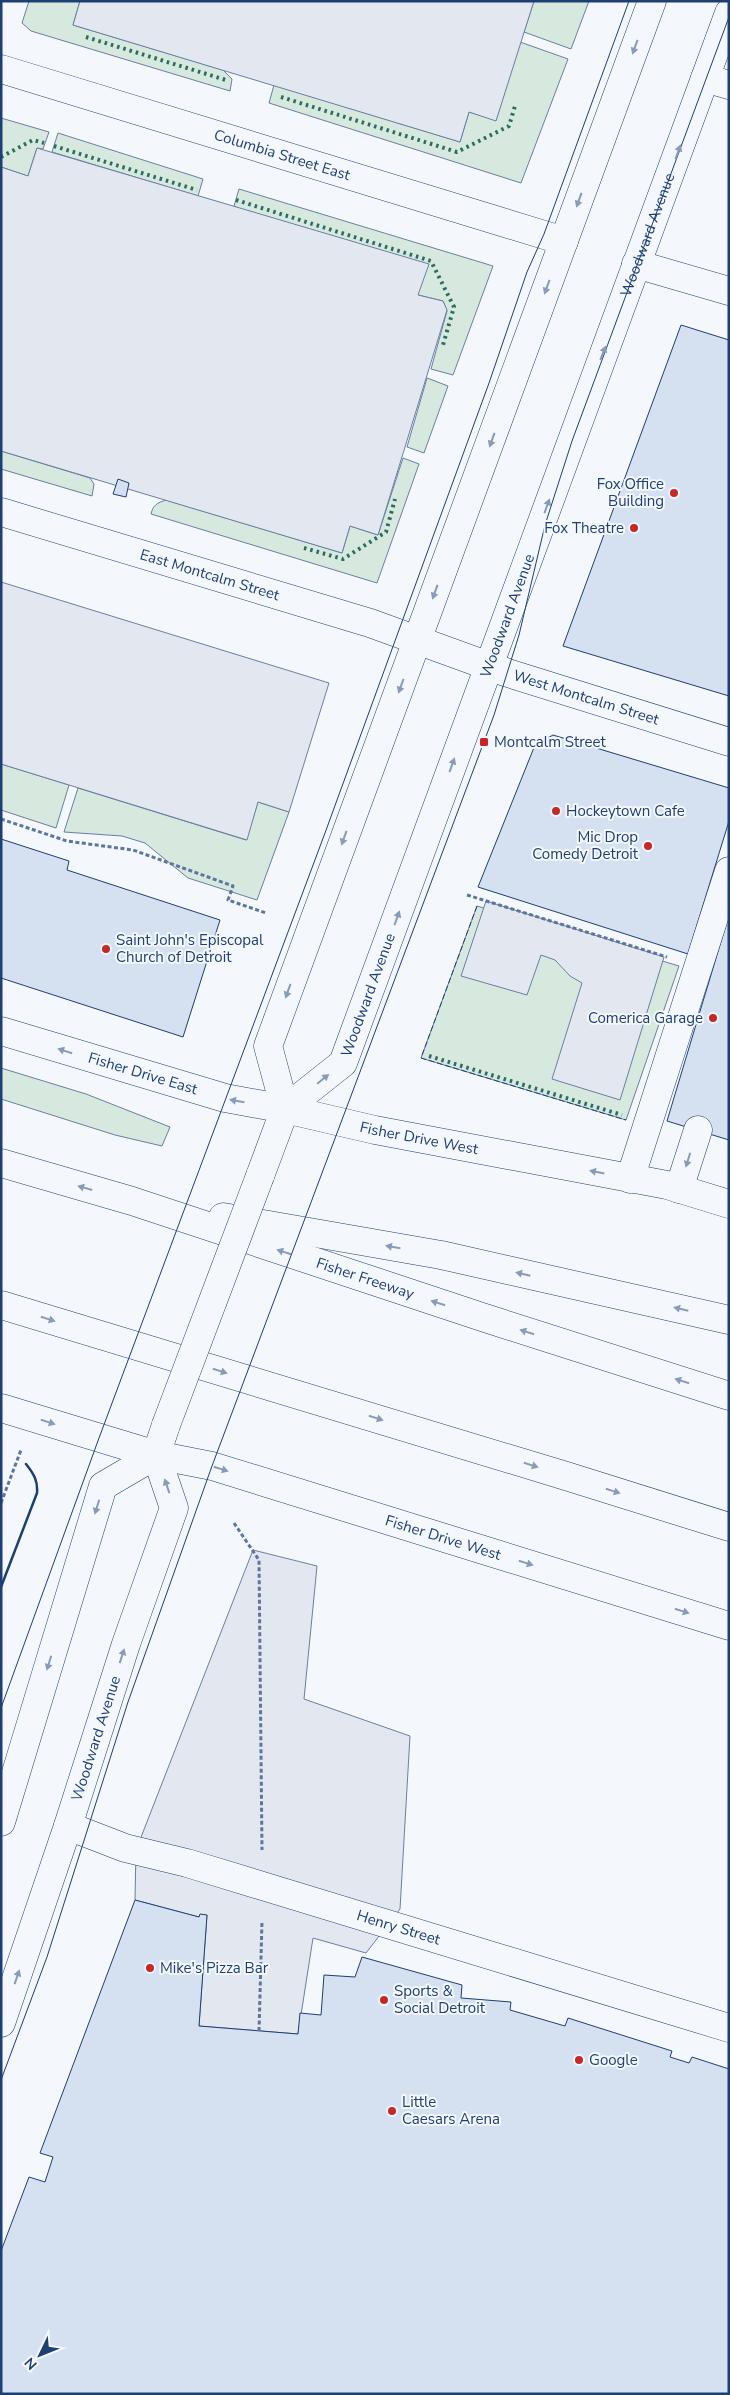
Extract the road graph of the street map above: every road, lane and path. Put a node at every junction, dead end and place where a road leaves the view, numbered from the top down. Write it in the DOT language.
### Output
graph roads {
  1 [pos="652,1"];
  2 [pos="729,13"];
  3 [pos="1,69"];
  4 [pos="717,81"];
  5 [pos="564,241"];
  6 [pos="636,264"];
  7 [pos="729,292"];
  8 [pos="1,512"];
  9 [pos="417,640"];
  10 [pos="488,666"];
  11 [pos="729,742"];
  12 [pos="1,819"];
  13 [pos="729,871"];
  14 [pos="467,895"];
  15 [pos="266,913"];
  16 [pos="698,967"];
  17 [pos="1,1031"];
  18 [pos="285,1109"];
  19 [pos="698,1130"];
  20 [pos="1,1163"];
  21 [pos="630,1178"];
  22 [pos="679,1189"];
  23 [pos="132,1201"];
  24 [pos="729,1204"];
  25 [pos="1,1305"];
  26 [pos="729,1320"];
  27 [pos="729,1396"];
  28 [pos="1,1408"];
  29 [pos="21,1450"];
  30 [pos="156,1455"];
  31 [pos="1,1503"];
  32 [pos="234,1523"];
  33 [pos="729,1527"];
  34 [pos="729,1626"];
  35 [pos="3,1814"];
  36 [pos="68,1826"];
  37 [pos="263,1886"];
  38 [pos="1,2023"];
  39 [pos="729,2028"];
  40 [pos="259,2031"];
  1 -- 5 [label="main road, one-way"];
  2 -- 4 [label="main road, Woodward Avenue"];
  3 -- 5 [label="main road, Columbia Street East"];
  6 -- 4 [label="main road, Woodward Avenue, one-way"];
  5 -- 9 [label="main road, one-way"];
  6 -- 7 [label="main road"];
  10 -- 6 [label="main road, Woodward Avenue, one-way"];
  8 -- 9 [label="main road, East Montcalm Street"];
  9 -- 10 [label="main road, West Montcalm Street"];
  9 -- 18 [label="main road, one-way"];
  10 -- 11 [label="main road, West Montcalm Street"];
  18 -- 10 [label="main road, Woodward Avenue, one-way"];
  12 -- 15 [label="path"];
  13 -- 16 [label="main road"];
  14 -- 16 [label="path"];
  16 -- 21 [label="main road"];
  18 -- 17 [label="main road, Fisher Drive East, one-way"];
  21 -- 18 [label="main road, Fisher Drive West, one-way"];
  18 -- 30 [label="main road, bridge"];
  19 -- 22 [label="main road, one-way"];
  23 -- 20 [label="main road, Fisher Freeway, one-way"];
  21 -- 22 [label="main road, Fisher Drive West"];
  22 -- 24 [label="main road, Fisher Drive West"];
  26 -- 23 [label="main road, one-way"];
  27 -- 23 [label="main road, Fisher Freeway, one-way"];
  25 -- 33 [label="main road, one-way"];
  28 -- 30 [label="main road, one-way"];
  29 -- 31 [label="path"];
  30 -- 34 [label="main road, Fisher Drive West, one-way"];
  30 -- 35 [label="main road, one-way"];
  36 -- 30 [label="main road, Woodward Avenue, one-way"];
  32 -- 37 [label="path"];
  36 -- 37 [label="main road, Henry Street"];
  38 -- 36 [label="main road, Woodward Avenue, one-way"];
  37 -- 39 [label="main road, Henry Street"];
  37 -- 40 [label="path"];
}
